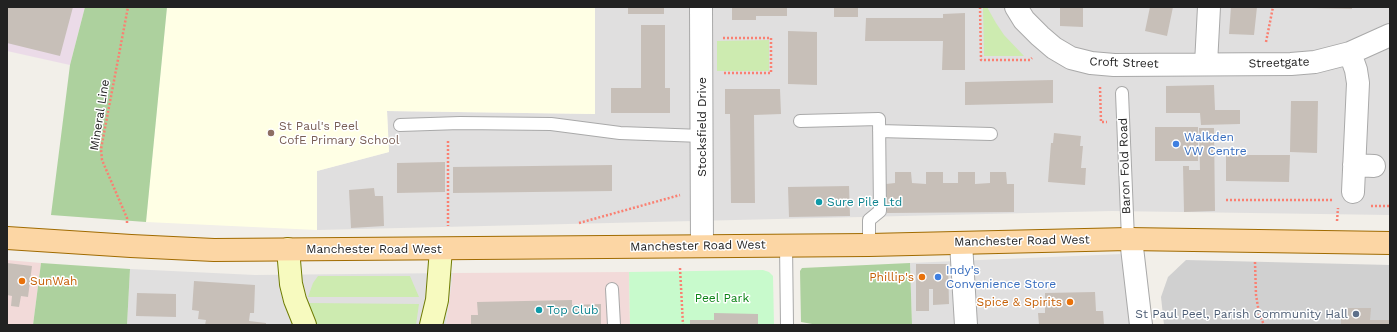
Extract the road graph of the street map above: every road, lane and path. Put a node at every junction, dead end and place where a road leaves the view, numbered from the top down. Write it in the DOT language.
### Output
graph roads {
  1 [pos="128,7"];
  2 [pos="701,7"];
  3 [pos="980,7"];
  4 [pos="1016,7"];
  5 [pos="1209,7"];
  6 [pos="1273,7"];
  7 [pos="1390,36"];
  8 [pos="701,38"];
  9 [pos="1050,45"];
  10 [pos="1350,53"];
  11 [pos="1206,64"];
  12 [pos="1261,64"];
  13 [pos="702,73"];
  14 [pos="1122,93"];
  15 [pos="800,122"];
  16 [pos="448,124"];
  17 [pos="400,125"];
  18 [pos="879,130"];
  19 [pos="991,134"];
  20 [pos="702,136"];
  21 [pos="702,188"];
  22 [pos="1346,196"];
  23 [pos="1226,200"];
  24 [pos="7,238"];
  25 [pos="1129,239"];
  26 [pos="1255,241"];
  27 [pos="1336,242"];
  28 [pos="961,243"];
  29 [pos="1390,243"];
  30 [pos="786,245"];
  31 [pos="869,245"];
  32 [pos="125,246"];
  33 [pos="679,246"];
  34 [pos="702,246"];
  35 [pos="573,247"];
  36 [pos="445,249"];
  37 [pos="288,250"];
  38 [pos="612,289"];
  39 [pos="305,325"];
  40 [pos="431,325"];
  41 [pos="614,325"];
  42 [pos="683,325"];
  43 [pos="787,325"];
  44 [pos="966,325"];
  45 [pos="1141,325"];
  46 [pos="1264,325"];
  1 -- 32 [label="path, Mineral Line"];
  2 -- 8 [label="street, Stocksfield Drive"];
  3 -- 9 [label="path"];
  4 -- 9 [label="street, Croft Street"];
  5 -- 11 [label="street"];
  6 -- 12 [label="path"];
  7 -- 10 [label="street, Streetgate"];
  8 -- 13 [label="street, Stocksfield Drive"];
  8 -- 13 [label="path"];
  9 -- 11 [label="street, Croft Street"];
  10 -- 12 [label="street, Streetgate"];
  10 -- 22 [label="street"];
  11 -- 12 [label="street, Streetgate"];
  13 -- 20 [label="street, Stocksfield Drive"];
  14 -- 25 [label="lane, Baron Fold Road"];
  15 -- 18 [label="lane"];
  16 -- 17 [label="lane"];
  16 -- 20 [label="lane"];
  16 -- 36 [label="path"];
  18 -- 19 [label="lane"];
  18 -- 31 [label="lane"];
  20 -- 21 [label="street, Stocksfield Drive"];
  21 -- 34 [label="street, Stocksfield Drive"];
  21 -- 35 [label="path"];
  22 -- 23 [label="path"];
  22 -- 27 [label="path"];
  24 -- 32 [label="main road, Manchester Road West"];
  25 -- 26 [label="main road, Manchester Road West"];
  25 -- 28 [label="main road, Manchester Road West"];
  25 -- 45 [label="street"];
  26 -- 27 [label="main road, Manchester Road West"];
  26 -- 46 [label="path"];
  27 -- 29 [label="main road, Manchester Road West"];
  28 -- 31 [label="main road, Manchester Road West"];
  28 -- 44 [label="street"];
  30 -- 31 [label="main road, Manchester Road West"];
  30 -- 34 [label="main road, Manchester Road West"];
  30 -- 43 [label="lane"];
  32 -- 37 [label="main road, Manchester Road West"];
  33 -- 34 [label="main road, Manchester Road West"];
  33 -- 35 [label="main road, Manchester Road West"];
  33 -- 42 [label="path"];
  35 -- 36 [label="main road, Manchester Road West"];
  36 -- 37 [label="main road, Manchester Road West"];
  36 -- 40 [label="street"];
  37 -- 39 [label="street"];
  38 -- 41 [label="lane"];
}
